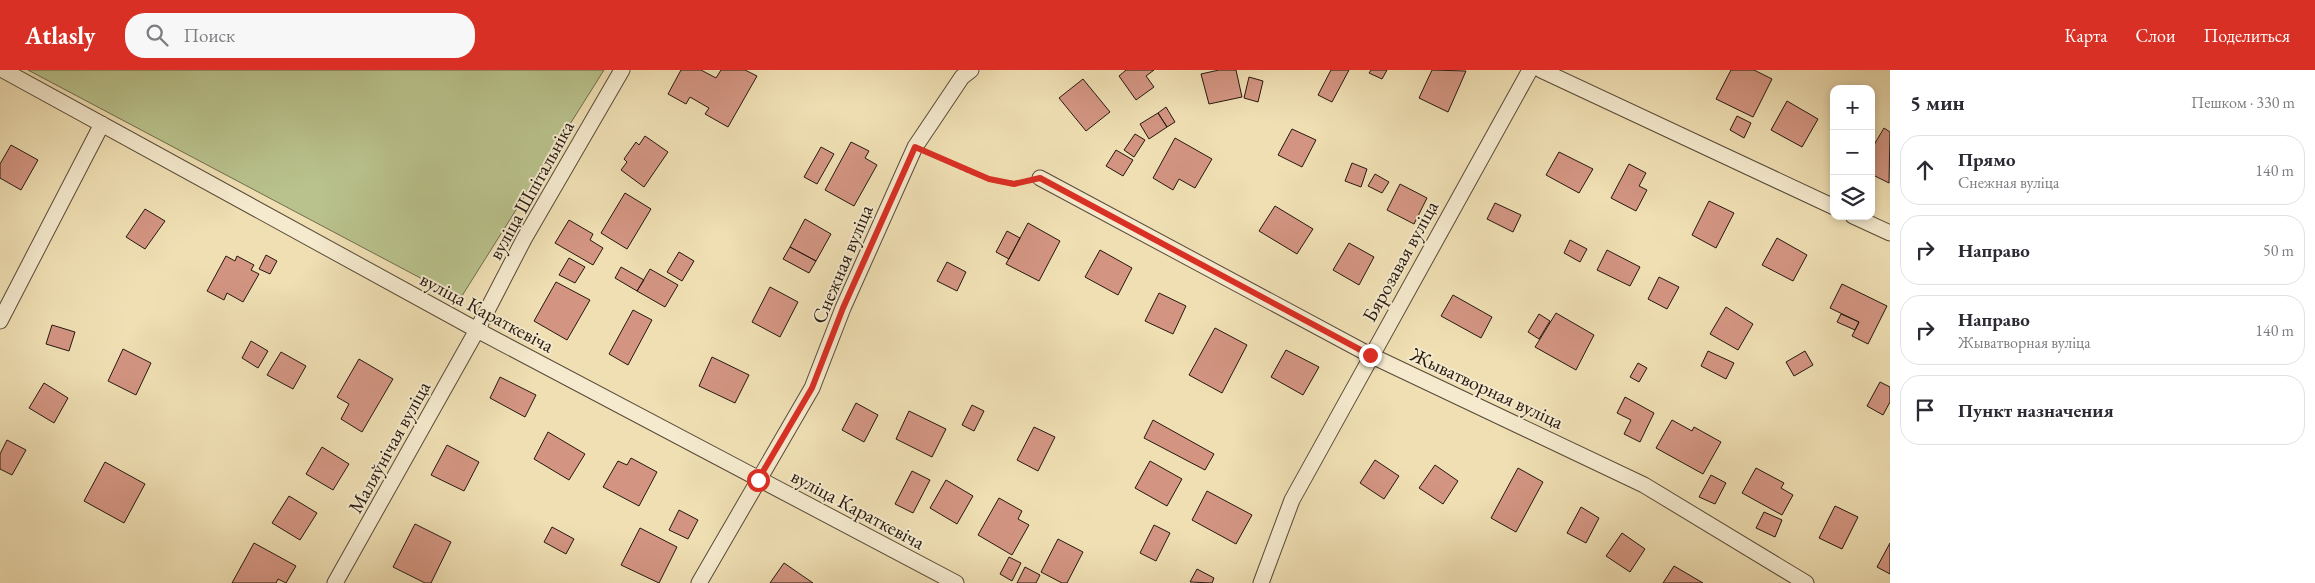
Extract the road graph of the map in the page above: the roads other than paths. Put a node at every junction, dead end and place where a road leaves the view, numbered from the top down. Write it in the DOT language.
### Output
graph roads {
  1 [pos="3,70"];
  2 [pos="622,70"];
  3 [pos="971,70"];
  4 [pos="1530,70"];
  5 [pos="1541,70"];
  6 [pos="102,124"];
  7 [pos="1040,178"];
  8 [pos="1830,205"];
  9 [pos="1862,220"];
  10 [pos="1890,233"];
  11 [pos="0,321"];
  12 [pos="477,330"];
  13 [pos="1370,355"];
  14 [pos="758,480"];
  15 [pos="335,583"];
  16 [pos="699,583"];
  17 [pos="956,583"];
  18 [pos="1261,583"];
  19 [pos="1806,583"];
  1 -- 6 [label="street, вуліца Караткевіча"];
  2 -- 12 [label="street, вуліца Шпітальніка"];
  3 -- 14 [label="street, Снежная вуліца"];
  4 -- 13 [label="street, Бярозавая вуліца"];
  5 -- 8 [label="street"];
  6 -- 11 [label="street"];
  6 -- 12 [label="street, вуліца Караткевіча"];
  7 -- 13 [label="street, Жыватворная вуліца"];
  9 -- 10 [label="street"];
  12 -- 14 [label="street, вуліца Караткевіча"];
  12 -- 15 [label="street, Маляўнічая вуліца"];
  13 -- 18 [label="street, Бярозавая вуліца"];
  13 -- 19 [label="street, Жыватворная вуліца"];
  14 -- 16 [label="street"];
  14 -- 17 [label="street, вуліца Караткевіча"];
}
